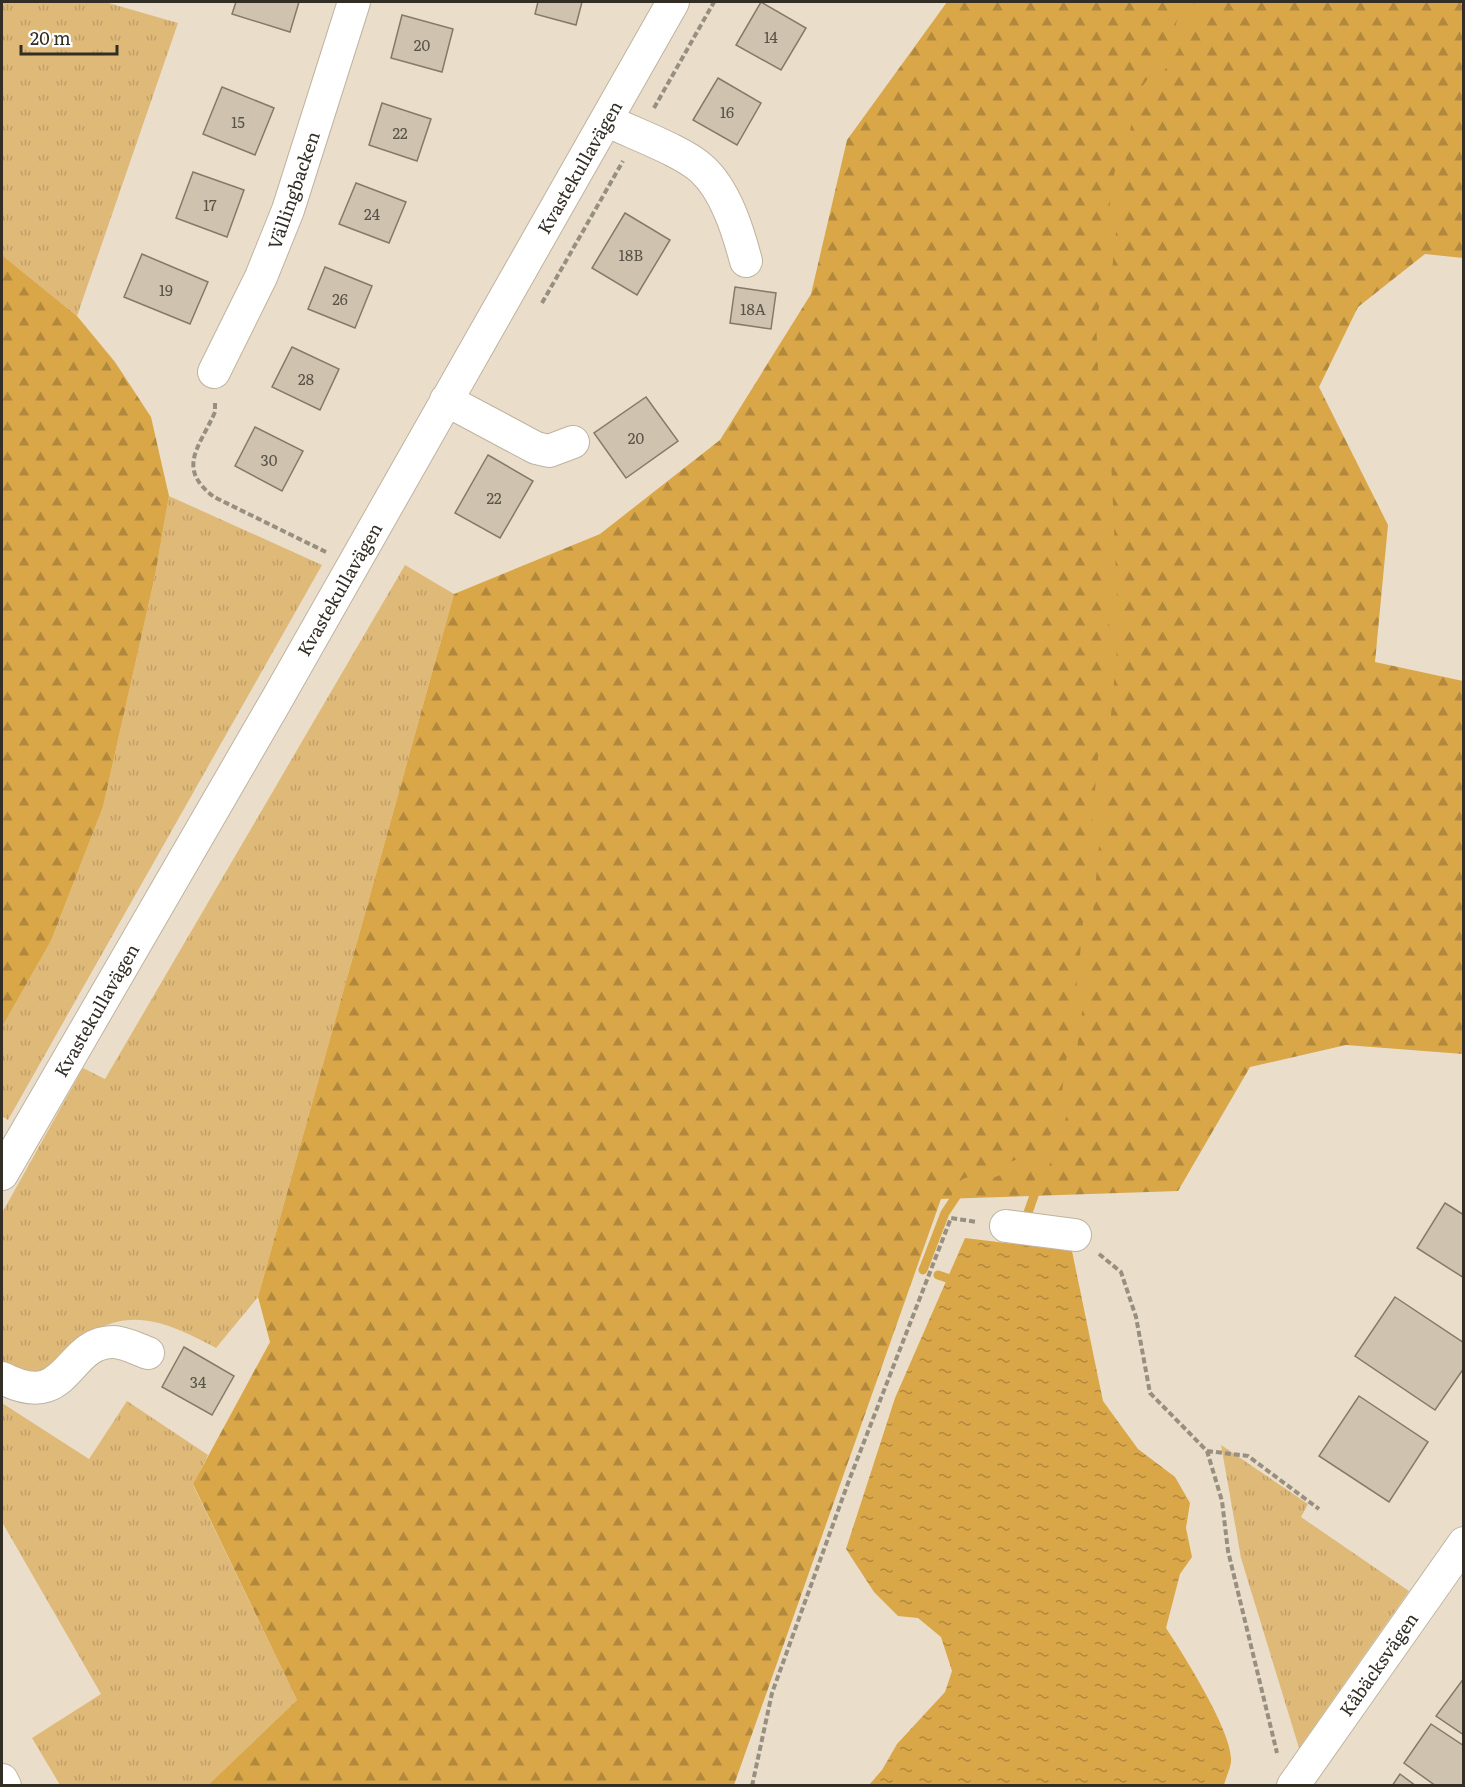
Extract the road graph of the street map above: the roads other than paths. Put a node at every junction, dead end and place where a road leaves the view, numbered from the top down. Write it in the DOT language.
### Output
graph roads {
  1 [pos="354,2"];
  2 [pos="673,2"];
  3 [pos="606,120"];
  4 [pos="746,261"];
  5 [pos="214,372"];
  6 [pos="446,400"];
  7 [pos="573,442"];
  8 [pos="2,1174"];
  9 [pos="1020,1228"];
  10 [pos="1075,1235"];
  11 [pos="148,1353"];
  12 [pos="2,1378"];
  13 [pos="1464,1543"];
  14 [pos="1286,1774"];
  15 [pos="2,1780"];
  16 [pos="5,1785"];
  1 -- 5 [label="street, Vällingbacken"];
  2 -- 3 [label="street, Kvastekullavägen"];
  3 -- 4 [label="street"];
  3 -- 6 [label="street, Kvastekullavägen"];
  6 -- 7 [label="street"];
  6 -- 8 [label="street, Kvastekullavägen"];
  9 -- 10 [label="street"];
  11 -- 12 [label="street"];
  13 -- 14 [label="street, Kåbäcksvägen"];
  15 -- 16 [label="street"];
}
